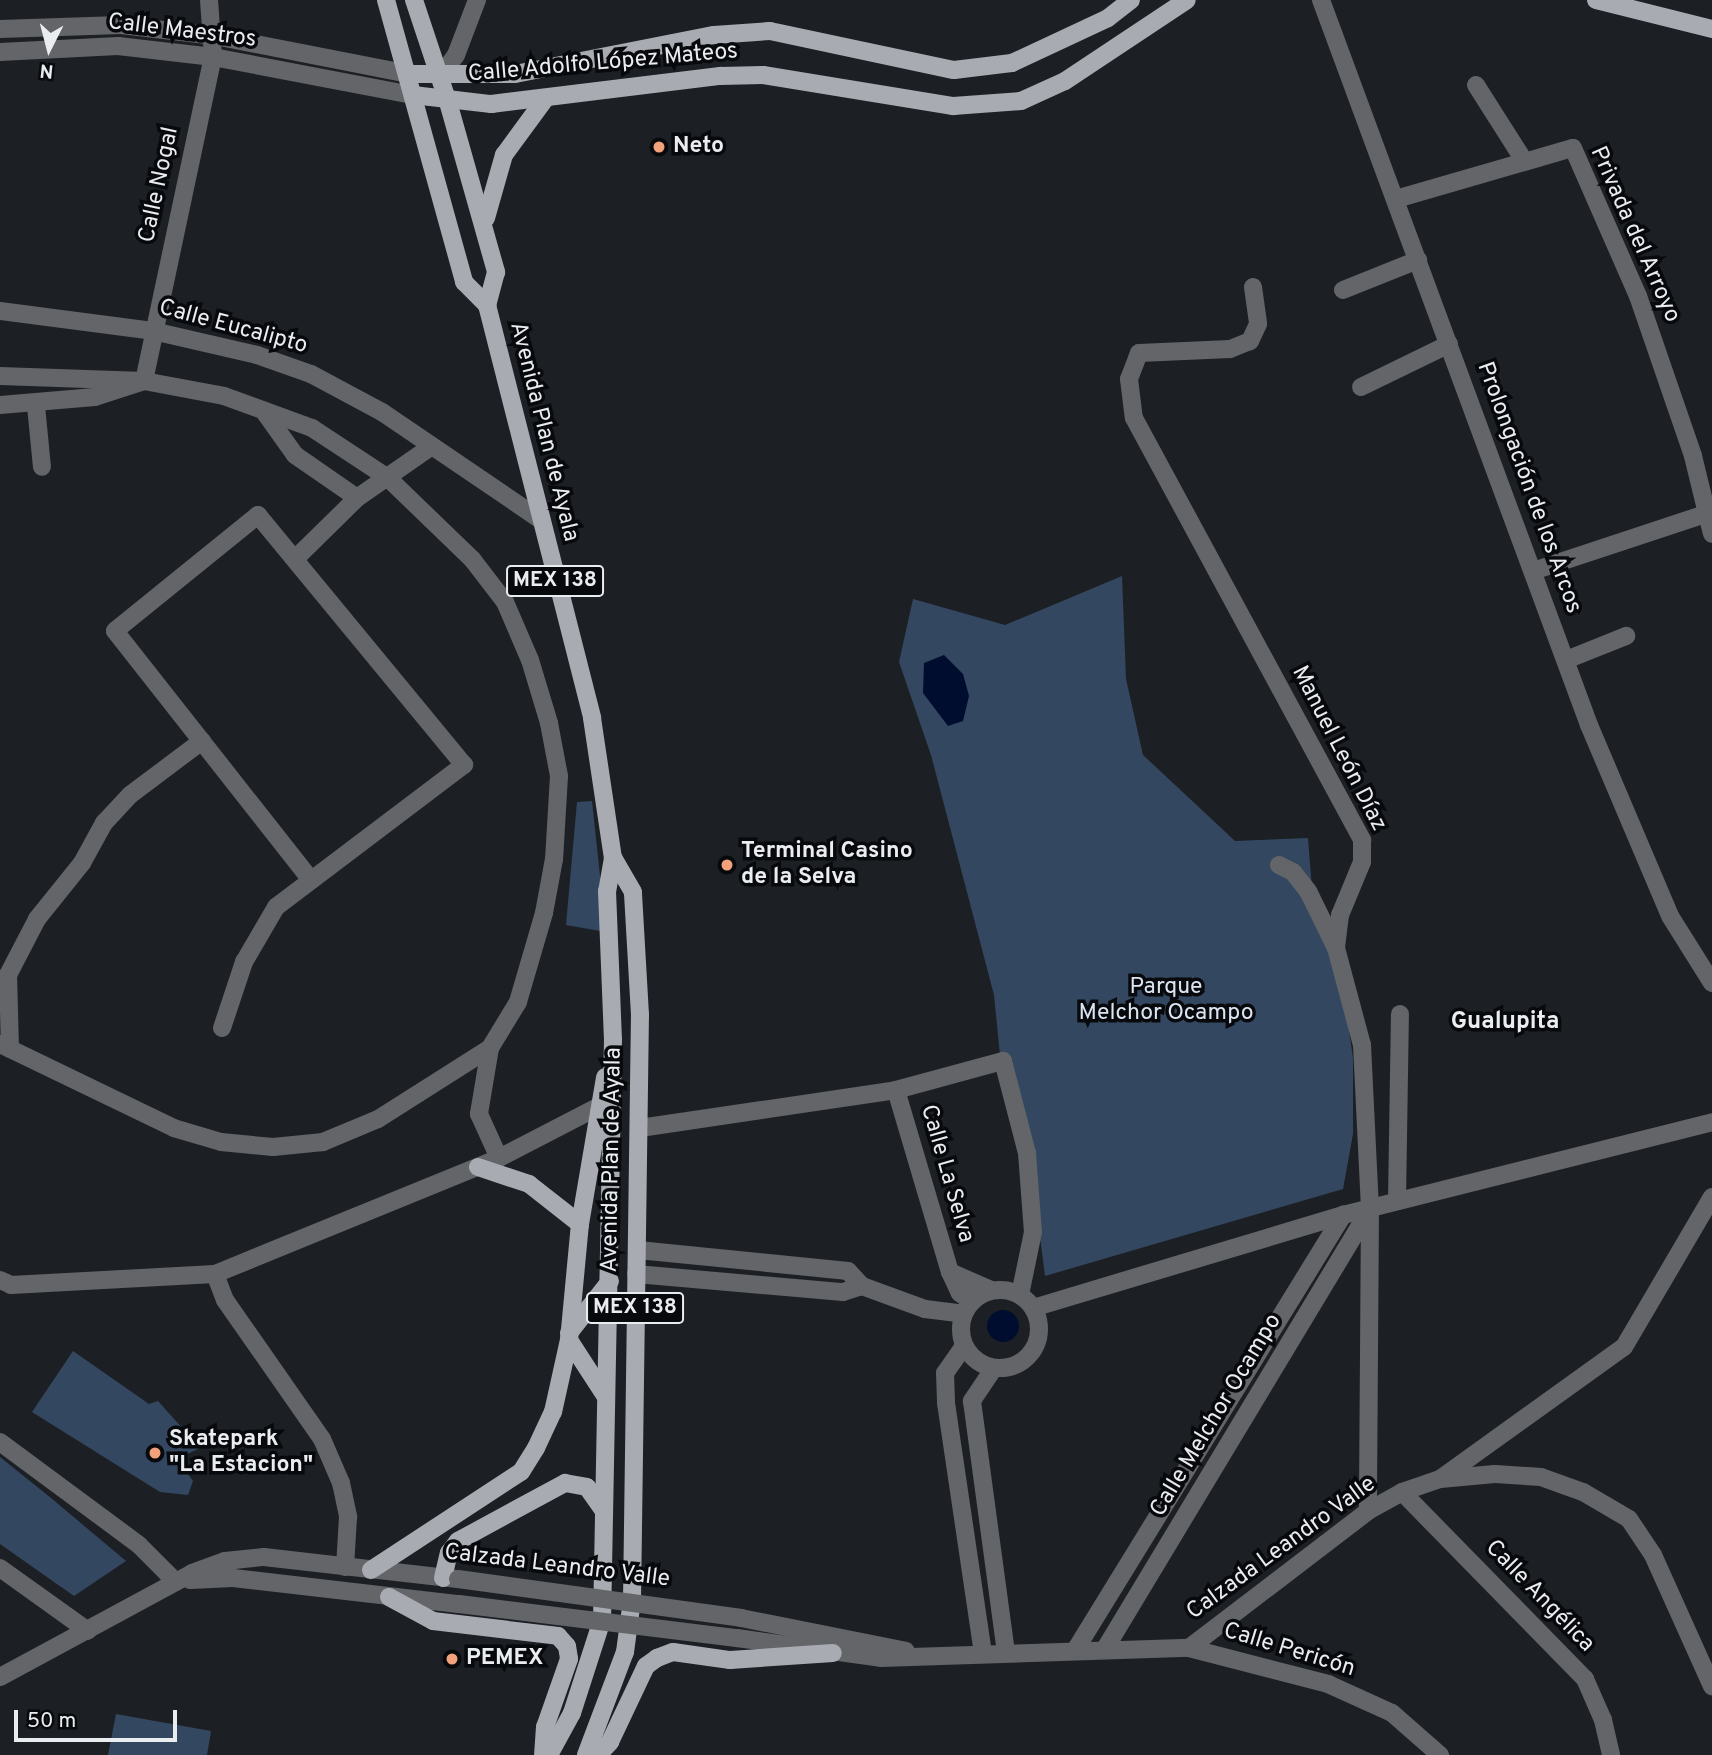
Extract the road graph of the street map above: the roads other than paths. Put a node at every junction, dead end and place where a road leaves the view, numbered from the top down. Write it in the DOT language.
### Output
graph roads {
  1 [pos="209,0"];
  2 [pos="386,0"];
  3 [pos="414,0"];
  4 [pos="477,0"];
  5 [pos="1131,0"];
  6 [pos="1187,0"];
  7 [pos="1321,0"];
  8 [pos="1596,0"];
  9 [pos="0,29"];
  10 [pos="1712,29"];
  11 [pos="215,36"];
  12 [pos="277,48"];
  13 [pos="0,52"];
  14 [pos="213,57"];
  15 [pos="275,68"];
  16 [pos="408,74"];
  17 [pos="440,77"];
  18 [pos="1476,85"];
  19 [pos="414,95"];
  20 [pos="545,99"];
  21 [pos="448,102"];
  22 [pos="1523,159"];
  23 [pos="1396,199"];
  24 [pos="485,225"];
  25 [pos="1418,260"];
  26 [pos="1253,287"];
  27 [pos="1343,290"];
  28 [pos="488,305"];
  29 [pos="0,311"];
  30 [pos="153,331"];
  31 [pos="1449,344"];
  32 [pos="0,376"];
  33 [pos="144,381"];
  34 [pos="1361,387"];
  35 [pos="0,405"];
  36 [pos="36,406"];
  37 [pos="263,410"];
  38 [pos="432,446"];
  39 [pos="41,467"];
  40 [pos="388,478"];
  41 [pos="357,498"];
  42 [pos="1708,513"];
  43 [pos="538,518"];
  44 [pos="1712,534"];
  45 [pos="296,558"];
  46 [pos="1533,571"];
  47 [pos="1626,636"];
  48 [pos="1566,660"];
  49 [pos="202,741"];
  50 [pos="613,858"];
  51 [pos="1279,865"];
  52 [pos="312,880"];
  53 [pos="1336,948"];
  54 [pos="4,973"];
  55 [pos="1712,983"];
  56 [pos="1400,1014"];
  57 [pos="222,1028"];
  58 [pos="613,1039"];
  59 [pos="5,1046"];
  60 [pos="490,1048"];
  61 [pos="896,1090"];
  62 [pos="598,1107"];
  63 [pos="1712,1122"];
  64 [pos="640,1128"];
  65 [pos="499,1158"];
  66 [pos="478,1167"];
  67 [pos="1712,1197"];
  68 [pos="1397,1201"];
  69 [pos="1370,1209"];
  70 [pos="1343,1215"];
  71 [pos="580,1224"];
  72 [pos="638,1250"];
  73 [pos="950,1272"];
  74 [pos="215,1274"];
  75 [pos="636,1274"];
  76 [pos="610,1280"];
  77 [pos="4,1286"];
  78 [pos="862,1286"];
  79 [pos="991,1290"];
  80 [pos="1026,1302"];
  81 [pos="968,1308"];
  82 [pos="569,1336"];
  83 [pos="964,1346"];
  84 [pos="994,1368"];
  85 [pos="606,1397"];
  86 [pos="0,1442"];
  87 [pos="1440,1479"];
  88 [pos="1402,1492"];
  89 [pos="603,1511"];
  90 [pos="1368,1511"];
  91 [pos="345,1567"];
  92 [pos="0,1568"];
  93 [pos="371,1570"];
  94 [pos="451,1578"];
  95 [pos="176,1583"];
  96 [pos="389,1597"];
  97 [pos="88,1631"];
  98 [pos="1189,1648"];
  99 [pos="1076,1649"];
  100 [pos="1105,1649"];
  101 [pos="1006,1652"];
  102 [pos="833,1653"];
  103 [pos="983,1653"];
  104 [pos="933,1658"];
  105 [pos="0,1677"];
  106 [pos="1712,1686"];
  107 [pos="543,1755"];
  108 [pos="549,1755"];
  109 [pos="586,1755"];
  110 [pos="598,1755"];
  111 [pos="1440,1755"];
  112 [pos="1611,1755"];
  1 -- 11 [label="street, Calle Nogal"];
  2 -- 16 [label="main road, Avenida Plan de Ayala"];
  3 -- 17 [label="main road, Avenida Plan de Ayala / MEX 138"];
  4 -- 17 [label="street"];
  5 -- 17 [label="main road, Calle Adolfo López Mateos"];
  6 -- 20 [label="main road, Calle Adolfo López Mateos"];
  7 -- 23 [label="street, Prolongación de los Arcos"];
  8 -- 10 [label="main road"];
  9 -- 11 [label="street, Calle Maestros"];
  11 -- 12 [label="street, Calle Maestros"];
  11 -- 14 [label="street, Calle Nogal"];
  12 -- 15 [label="street, Calle Maestros"];
  12 -- 16 [label="street, Calle Maestros"];
  13 -- 14 [label="street, Calle Maestros"];
  14 -- 15 [label="street, Calle Maestros"];
  14 -- 30 [label="street, Calle Nogal"];
  15 -- 19 [label="street, Calle Maestros"];
  16 -- 17 [label="main road, Calle Adolfo López Mateos"];
  16 -- 19 [label="main road, Avenida Plan de Ayala"];
  17 -- 21 [label="main road, Avenida Plan de Ayala / MEX 138"];
  18 -- 22 [label="street"];
  19 -- 21 [label="main road, Calle Adolfo López Mateos"];
  19 -- 28 [label="main road, Avenida Plan de Ayala"];
  20 -- 21 [label="main road, Calle Adolfo López Mateos"];
  20 -- 24 [label="main road"];
  21 -- 24 [label="main road, Avenida Plan de Ayala / MEX 138"];
  22 -- 23 [label="street, Privada del Arroyo"];
  22 -- 42 [label="street, Privada del Arroyo"];
  23 -- 25 [label="street, Prolongación de los Arcos"];
  24 -- 28 [label="main road, Avenida Plan de Ayala / MEX 138"];
  25 -- 27 [label="street"];
  25 -- 31 [label="street, Prolongación de los Arcos"];
  26 -- 53 [label="street, Manuel León Díaz"];
  28 -- 43 [label="main road, Avenida Plan de Ayala / MEX 138"];
  29 -- 30 [label="street, Calle Eucalipto"];
  30 -- 33 [label="street, Calle Nogal"];
  30 -- 38 [label="street, Calle Eucalipto"];
  31 -- 34 [label="street"];
  31 -- 46 [label="street, Prolongación de los Arcos"];
  32 -- 33 [label="street"];
  33 -- 36 [label="street"];
  33 -- 37 [label="street"];
  35 -- 36 [label="street"];
  36 -- 39 [label="street"];
  37 -- 40 [label="street"];
  37 -- 41 [label="street"];
  38 -- 40 [label="street"];
  38 -- 43 [label="street, Calle Eucalipto"];
  40 -- 41 [label="street"];
  40 -- 60 [label="street"];
  41 -- 45 [label="street"];
  42 -- 44 [label="street, Privada del Arroyo"];
  42 -- 46 [label="street"];
  43 -- 50 [label="main road, Avenida Plan de Ayala / MEX 138"];
  45 -- 49 [label="street"];
  45 -- 52 [label="street"];
  46 -- 48 [label="street, Prolongación de los Arcos"];
  47 -- 48 [label="street"];
  48 -- 55 [label="street, Prolongación de los Arcos"];
  49 -- 52 [label="street"];
  49 -- 54 [label="street"];
  50 -- 58 [label="main road, Avenida Plan de Ayala / MEX 138"];
  50 -- 64 [label="main road, Avenida Plan de Ayala / MEX 138"];
  51 -- 53 [label="street"];
  52 -- 57 [label="street"];
  53 -- 69 [label="street, Manuel León Díaz"];
  54 -- 59 [label="street"];
  56 -- 68 [label="street"];
  58 -- 62 [label="main road"];
  58 -- 76 [label="main road, Avenida Plan de Ayala / MEX 138"];
  59 -- 60 [label="street"];
  60 -- 65 [label="street"];
  61 -- 64 [label="street"];
  61 -- 73 [label="street, Calle La Selva"];
  61 -- 80 [label="street"];
  62 -- 65 [label="street"];
  62 -- 71 [label="main road"];
  63 -- 68 [label="street"];
  64 -- 72 [label="main road, Avenida Plan de Ayala / MEX 138"];
  65 -- 66 [label="street"];
  66 -- 71 [label="main road"];
  66 -- 74 [label="street"];
  67 -- 87 [label="street"];
  68 -- 69 [label="street"];
  69 -- 70 [label="street"];
  69 -- 90 [label="street"];
  69 -- 100 [label="street, Calle Melchor Ocampo"];
  70 -- 80 [label="street"];
  70 -- 99 [label="street, Calle Melchor Ocampo"];
  71 -- 82 [label="main road"];
  72 -- 75 [label="main road, Avenida Plan de Ayala / MEX 138"];
  72 -- 78 [label="street"];
  73 -- 79 [label="street, Calle La Selva"];
  73 -- 81 [label="street, Calle La Selva"];
  74 -- 77 [label="street"];
  74 -- 91 [label="street"];
  75 -- 78 [label="street"];
  75 -- 109 [label="main road, Avenida Plan de Ayala / MEX 138"];
  76 -- 82 [label="main road"];
  76 -- 85 [label="main road, Avenida Plan de Ayala / MEX 138"];
  78 -- 81 [label="street"];
  79 -- 80 [label="street"];
  79 -- 81 [label="street"];
  80 -- 84 [label="street"];
  81 -- 83 [label="street"];
  82 -- 85 [label="main road"];
  82 -- 93 [label="main road"];
  83 -- 84 [label="street"];
  83 -- 103 [label="street"];
  84 -- 101 [label="street"];
  85 -- 89 [label="main road, Avenida Plan de Ayala / MEX 138"];
  86 -- 95 [label="street"];
  87 -- 88 [label="street, Calzada Leandro Valle"];
  87 -- 106 [label="street, Calzada Leandro Valle"];
  88 -- 90 [label="street, Calzada Leandro Valle"];
  88 -- 112 [label="street, Calle Angélica"];
  89 -- 94 [label="main road"];
  89 -- 108 [label="main road, Avenida Plan de Ayala / MEX 138"];
  90 -- 98 [label="street, Calzada Leandro Valle"];
  91 -- 93 [label="street, Calzada Leandro Valle"];
  91 -- 95 [label="street, Calzada Leandro Valle"];
  92 -- 97 [label="street"];
  93 -- 94 [label="street, Calzada Leandro Valle"];
  94 -- 104 [label="street, Calzada Leandro Valle, bridge"];
  95 -- 96 [label="street, Calzada Leandro Valle"];
  95 -- 97 [label="street"];
  96 -- 102 [label="street, Calzada Leandro Valle, bridge"];
  96 -- 107 [label="main road"];
  97 -- 105 [label="street"];
  98 -- 100 [label="street, Calzada Leandro Valle"];
  98 -- 111 [label="street, Calle Pericón"];
  99 -- 100 [label="street, Calzada Leandro Valle"];
  99 -- 101 [label="street, Calzada Leandro Valle"];
  101 -- 103 [label="street, Calzada Leandro Valle"];
  102 -- 104 [label="street, Calzada Leandro Valle"];
  102 -- 110 [label="main road"];
  103 -- 104 [label="street, Calzada Leandro Valle"];
}
